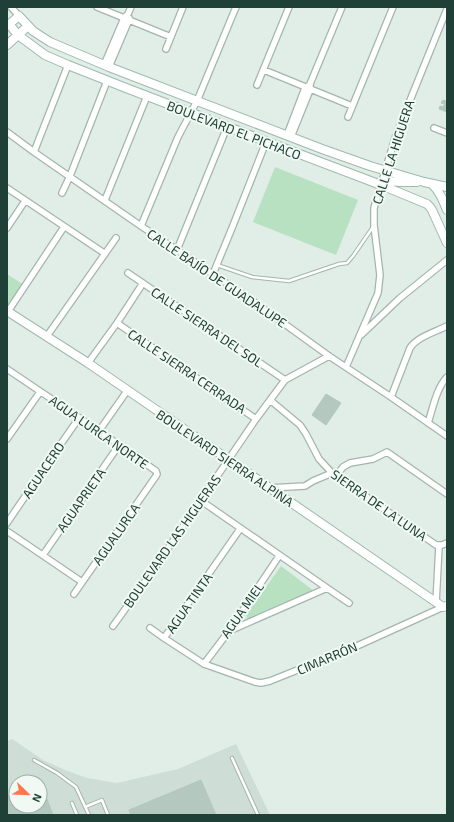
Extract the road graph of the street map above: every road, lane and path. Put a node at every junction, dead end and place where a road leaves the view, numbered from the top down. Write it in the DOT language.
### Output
graph roads {
  1 [pos="11,7"];
  2 [pos="97,7"];
  3 [pos="131,7"];
  4 [pos="183,7"];
  5 [pos="236,7"];
  6 [pos="289,7"];
  7 [pos="342,7"];
  8 [pos="393,7"];
  9 [pos="447,9"];
  10 [pos="19,16"];
  11 [pos="127,17"];
  12 [pos="8,24"];
  13 [pos="28,26"];
  14 [pos="18,35"];
  15 [pos="171,37"];
  16 [pos="7,45"];
  17 [pos="166,49"];
  18 [pos="68,65"];
  19 [pos="107,66"];
  20 [pos="264,70"];
  21 [pos="107,81"];
  22 [pos="257,85"];
  23 [pos="309,87"];
  24 [pos="147,96"];
  25 [pos="197,101"];
  26 [pos="352,106"];
  27 [pos="190,113"];
  28 [pos="348,117"];
  29 [pos="227,127"];
  30 [pos="434,128"];
  31 [pos="7,132"];
  32 [pos="447,133"];
  33 [pos="289,136"];
  34 [pos="266,142"];
  35 [pos="34,152"];
  36 [pos="386,170"];
  37 [pos="70,176"];
  38 [pos="428,183"];
  39 [pos="381,185"];
  40 [pos="7,188"];
  41 [pos="447,188"];
  42 [pos="62,193"];
  43 [pos="105,200"];
  44 [pos="26,201"];
  45 [pos="447,210"];
  46 [pos="374,225"];
  47 [pos="141,226"];
  48 [pos="64,227"];
  49 [pos="7,228"];
  50 [pos="116,238"];
  51 [pos="447,243"];
  52 [pos="177,250"];
  53 [pos="104,253"];
  54 [pos="447,260"];
  55 [pos="217,265"];
  56 [pos="128,273"];
  57 [pos="213,274"];
  58 [pos="143,283"];
  59 [pos="7,312"];
  60 [pos="117,323"];
  61 [pos="447,326"];
  62 [pos="47,336"];
  63 [pos="358,338"];
  64 [pos="329,356"];
  65 [pos="88,364"];
  66 [pos="346,367"];
  67 [pos="7,369"];
  68 [pos="447,377"];
  69 [pos="285,380"];
  70 [pos="127,391"];
  71 [pos="40,392"];
  72 [pos="391,396"];
  73 [pos="270,400"];
  74 [pos="79,418"];
  75 [pos="256,419"];
  76 [pos="428,423"];
  77 [pos="99,431"];
  78 [pos="447,436"];
  79 [pos="7,439"];
  80 [pos="119,445"];
  81 [pos="228,460"];
  82 [pos="157,474"];
  83 [pos="334,475"];
  84 [pos="269,488"];
  85 [pos="447,494"];
  86 [pos="200,500"];
  87 [pos="7,523"];
  88 [pos="240,529"];
  89 [pos="7,531"];
  90 [pos="447,543"];
  91 [pos="439,546"];
  92 [pos="43,555"];
  93 [pos="279,556"];
  94 [pos="82,582"];
  95 [pos="327,588"];
  96 [pos="74,594"];
  97 [pos="349,603"];
  98 [pos="442,605"];
  99 [pos="113,626"];
  100 [pos="150,628"];
  101 [pos="228,631"];
  102 [pos="164,638"];
  103 [pos="204,664"];
  104 [pos="232,758"];
  105 [pos="34,760"];
  106 [pos="72,803"];
  107 [pos="85,807"];
  108 [pos="77,815"];
  109 [pos="89,815"];
  110 [pos="108,815"];
  111 [pos="258,815"];
  1 -- 10 [label="street"];
  2 -- 11 [label="street"];
  3 -- 11 [label="street"];
  4 -- 15 [label="street"];
  5 -- 25 [label="street"];
  6 -- 20 [label="street"];
  7 -- 23 [label="street"];
  8 -- 26 [label="street"];
  9 -- 36 [label="street, CALLE LA HIGUERA"];
  10 -- 12 [label="street"];
  10 -- 13 [label="street, BOULEVARD EL PICHACO"];
  11 -- 15 [label="street"];
  11 -- 19 [label="street"];
  12 -- 14 [label="street, BOULEVARD EL PICHACO"];
  13 -- 14 [label="street"];
  13 -- 19 [label="street, BOULEVARD EL PICHACO"];
  14 -- 16 [label="street"];
  14 -- 18 [label="street, BOULEVARD EL PICHACO"];
  15 -- 17 [label="street"];
  18 -- 21 [label="street, BOULEVARD EL PICHACO"];
  18 -- 35 [label="street"];
  19 -- 25 [label="street, BOULEVARD EL PICHACO"];
  20 -- 22 [label="street"];
  20 -- 23 [label="street"];
  21 -- 24 [label="street, BOULEVARD EL PICHACO"];
  21 -- 37 [label="street"];
  23 -- 26 [label="street"];
  23 -- 33 [label="street"];
  24 -- 27 [label="street, BOULEVARD EL PICHACO"];
  24 -- 43 [label="street"];
  25 -- 27 [label="street"];
  25 -- 33 [label="street, BOULEVARD EL PICHACO"];
  26 -- 28 [label="street"];
  27 -- 29 [label="street, BOULEVARD EL PICHACO"];
  27 -- 47 [label="street"];
  29 -- 34 [label="street, BOULEVARD EL PICHACO"];
  29 -- 52 [label="street"];
  30 -- 32 [label="street"];
  31 -- 35 [label="street, CALLE BAJÍO DE GUADALUPE"];
  33 -- 36 [label="street, BOULEVARD EL PICHACO"];
  34 -- 39 [label="street, BOULEVARD EL PICHACO"];
  34 -- 55 [label="street"];
  35 -- 37 [label="street, CALLE BAJÍO DE GUADALUPE"];
  36 -- 38 [label="street, BOULEVARD EL PICHACO"];
  36 -- 39 [label="street, CALLE LA HIGUERA"];
  37 -- 42 [label="street"];
  37 -- 43 [label="street, CALLE BAJÍO DE GUADALUPE"];
  38 -- 39 [label="street"];
  38 -- 41 [label="street"];
  38 -- 45 [label="street"];
  39 -- 46 [label="street, CALLE LA HIGUERA"];
  39 -- 51 [label="street, BOULEVARD EL PICHACO"];
  40 -- 44 [label="street"];
  43 -- 47 [label="street, CALLE BAJÍO DE GUADALUPE"];
  44 -- 48 [label="street"];
  44 -- 49 [label="street"];
  46 -- 55 [label="lane"];
  46 -- 63 [label="street, CALLE LA HIGUERA"];
  47 -- 52 [label="street, CALLE BAJÍO DE GUADALUPE"];
  48 -- 53 [label="street"];
  48 -- 59 [label="street"];
  50 -- 53 [label="street"];
  52 -- 57 [label="street, CALLE BAJÍO DE GUADALUPE"];
  53 -- 62 [label="street"];
  54 -- 63 [label="street"];
  55 -- 57 [label="street"];
  56 -- 58 [label="street, CALLE SIERRA DEL SOL"];
  57 -- 64 [label="street, CALLE BAJÍO DE GUADALUPE"];
  58 -- 60 [label="street"];
  58 -- 69 [label="street, CALLE SIERRA DEL SOL"];
  59 -- 62 [label="street, BOULEVARD SIERRA ALPINA"];
  60 -- 65 [label="street"];
  60 -- 75 [label="street, CALLE SIERRA CERRADA"];
  61 -- 72 [label="street"];
  62 -- 65 [label="street, BOULEVARD SIERRA ALPINA"];
  63 -- 66 [label="street, CALLE LA HIGUERA"];
  64 -- 66 [label="street, CALLE BAJÍO DE GUADALUPE"];
  64 -- 69 [label="street, BOULEVARD LAS HIGUERAS"];
  65 -- 70 [label="street, BOULEVARD SIERRA ALPINA"];
  66 -- 72 [label="street, CALLE BAJÍO DE GUADALUPE"];
  67 -- 71 [label="street, AGUA LURCA NORTE"];
  68 -- 76 [label="street"];
  69 -- 73 [label="street, BOULEVARD LAS HIGUERAS"];
  70 -- 77 [label="street"];
  70 -- 81 [label="street, BOULEVARD SIERRA ALPINA"];
  71 -- 74 [label="street, AGUA LURCA NORTE"];
  71 -- 79 [label="street, AGUA LURCA NORTE"];
  72 -- 76 [label="street, CALLE BAJÍO DE GUADALUPE"];
  73 -- 75 [label="street, BOULEVARD LAS HIGUERAS"];
  73 -- 83 [label="street, SIERRA DE LA LUNA"];
  74 -- 77 [label="street, AGUA LURCA NORTE"];
  74 -- 87 [label="street, AGUACERO"];
  75 -- 81 [label="street, BOULEVARD LAS HIGUERAS"];
  76 -- 78 [label="street, CALLE BAJÍO DE GUADALUPE"];
  77 -- 80 [label="street, AGUA LURCA NORTE"];
  80 -- 82 [label="street, AGUA LURCA NORTE"];
  80 -- 92 [label="street, AGUAPRIETA"];
  81 -- 84 [label="street, BOULEVARD SIERRA ALPINA"];
  81 -- 86 [label="street, BOULEVARD LAS HIGUERAS"];
  82 -- 94 [label="street, AGUALURCA"];
  83 -- 84 [label="street"];
  83 -- 85 [label="street"];
  83 -- 91 [label="street, SIERRA DE LA LUNA"];
  84 -- 98 [label="street, BOULEVARD SIERRA ALPINA"];
  86 -- 88 [label="street"];
  86 -- 99 [label="street, BOULEVARD LAS HIGUERAS"];
  88 -- 93 [label="street"];
  88 -- 102 [label="street, AGUA TINTA"];
  89 -- 92 [label="street"];
  90 -- 91 [label="street, SIERRA DE LA LUNA"];
  91 -- 98 [label="street"];
  92 -- 94 [label="street"];
  93 -- 95 [label="street"];
  93 -- 101 [label="street, AGUA MIEL"];
  94 -- 96 [label="street, AGUALURCA"];
  95 -- 97 [label="street"];
  95 -- 101 [label="street"];
  98 -- 103 [label="street, CIMARRÓN"];
  100 -- 102 [label="street"];
  101 -- 103 [label="street, AGUA MIEL"];
  102 -- 103 [label="street, AGUA TINTA"];
  104 -- 111 [label="lane"];
  105 -- 107 [label="lane"];
  106 -- 108 [label="lane"];
  107 -- 109 [label="lane"];
  107 -- 110 [label="lane"];
}
